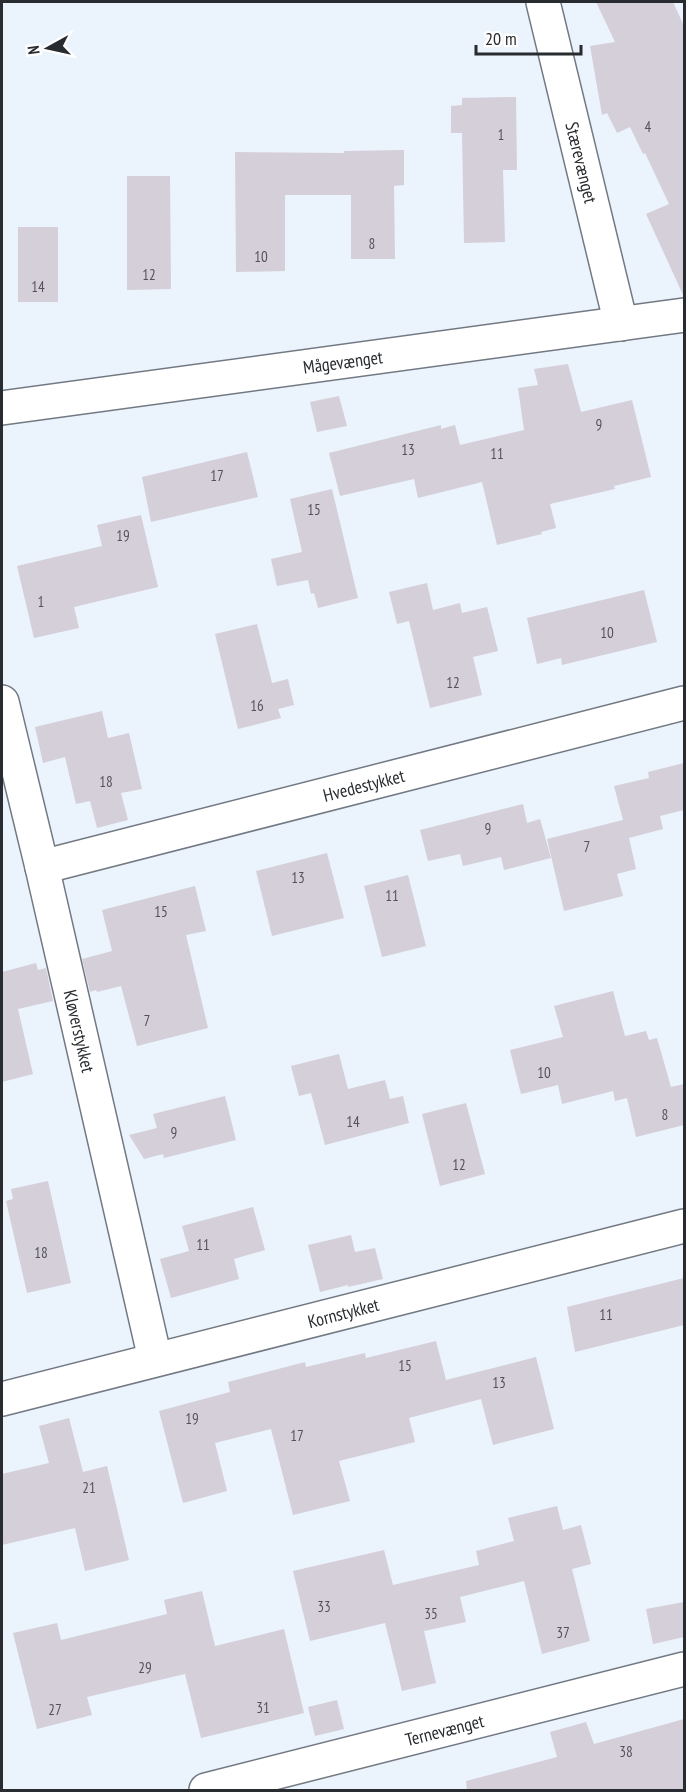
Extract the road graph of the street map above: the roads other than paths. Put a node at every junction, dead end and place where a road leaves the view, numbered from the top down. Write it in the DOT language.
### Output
graph roads {
  1 [pos="543,2"];
  2 [pos="684,315"];
  3 [pos="621,324"];
  4 [pos="2,408"];
  5 [pos="2,702"];
  6 [pos="684,703"];
  7 [pos="42,867"];
  8 [pos="684,1226"];
  9 [pos="156,1359"];
  10 [pos="2,1399"];
  11 [pos="684,1669"];
  12 [pos="206,1791"];
  1 -- 3 [label="street, Stærevænget"];
  2 -- 3 [label="street, Mågevænget"];
  3 -- 4 [label="street, Mågevænget"];
  5 -- 7 [label="street, Kløverstykket"];
  6 -- 7 [label="street, Hvedestykket"];
  7 -- 9 [label="street, Kløverstykket"];
  8 -- 9 [label="street, Kornstykket"];
  9 -- 10 [label="street, Kornstykket"];
  11 -- 12 [label="street, Ternevænget"];
}
